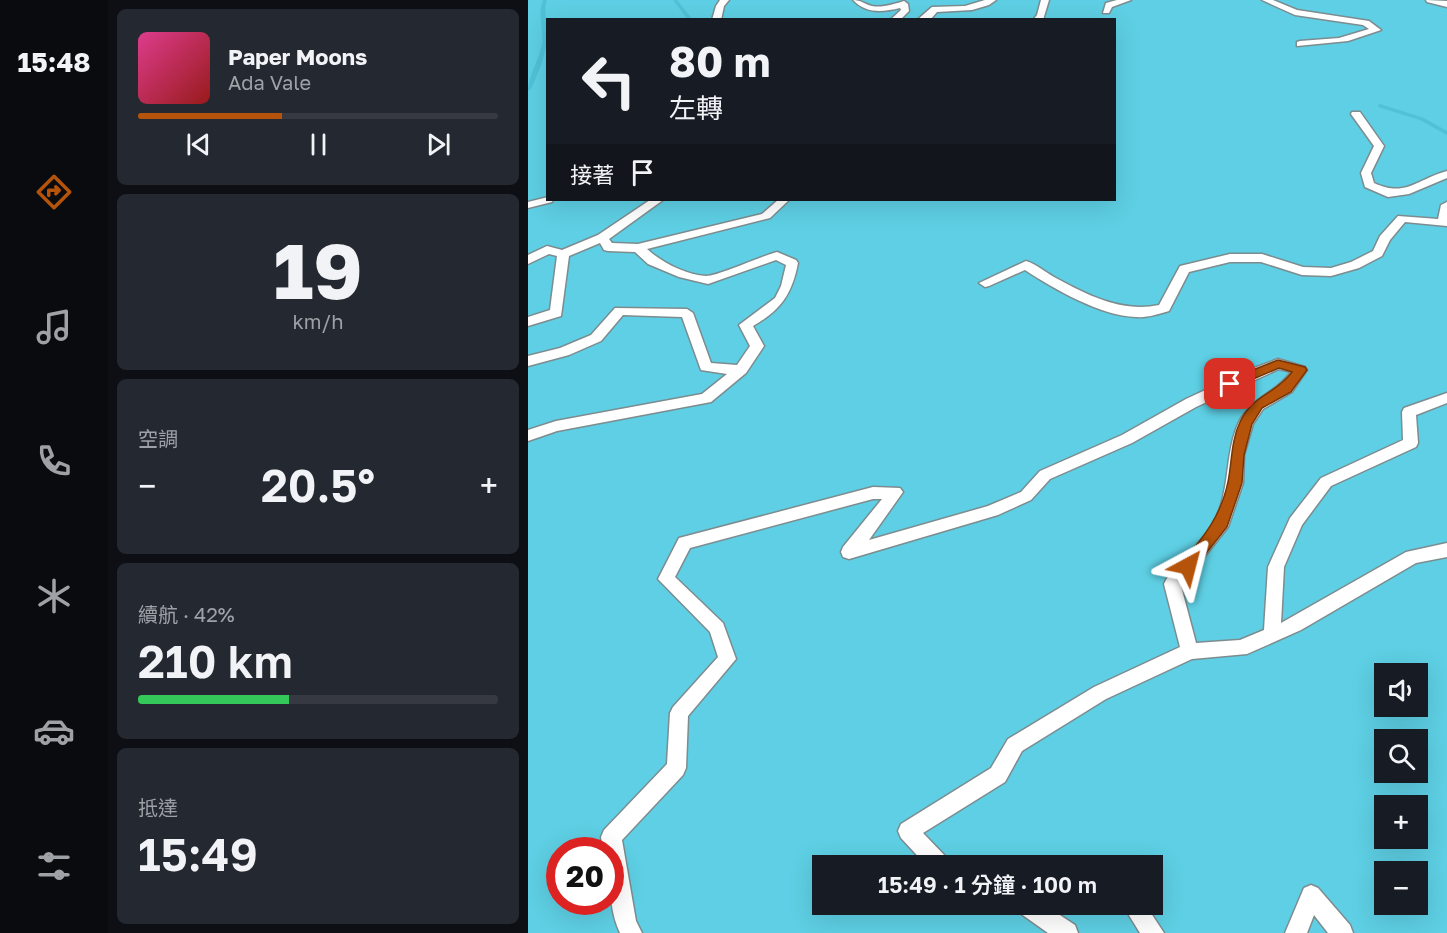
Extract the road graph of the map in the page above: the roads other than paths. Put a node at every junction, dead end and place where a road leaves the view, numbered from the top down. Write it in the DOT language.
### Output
graph roads {
  1 [pos="725,0"];
  2 [pos="857,0"];
  3 [pos="944,0"];
  4 [pos="992,0"];
  5 [pos="1046,0"];
  6 [pos="1127,0"];
  7 [pos="1266,0"];
  8 [pos="1430,0"];
  9 [pos="1447,4"];
  10 [pos="935,9"];
  11 [pos="1106,11"];
  12 [pos="717,18"];
  13 [pos="896,18"];
  14 [pos="926,18"];
  15 [pos="1039,18"];
  16 [pos="1300,44"];
  17 [pos="1356,114"];
  18 [pos="1447,174"];
  19 [pos="546,200"];
  20 [pos="656,201"];
  21 [pos="783,201"];
  22 [pos="528,205"];
  23 [pos="1447,205"];
  24 [pos="602,238"];
  25 [pos="638,248"];
  26 [pos="547,250"];
  27 [pos="528,253"];
  28 [pos="563,254"];
  29 [pos="528,260"];
  30 [pos="985,283"];
  31 [pos="528,322"];
  32 [pos="528,361"];
  33 [pos="741,370"];
  34 [pos="1447,398"];
  35 [pos="528,436"];
  36 [pos="1447,549"];
  37 [pos="1272,634"];
  38 [pos="1190,651"];
  39 [pos="931,855"];
  40 [pos="1039,915"];
  41 [pos="1140,915"];
  42 [pos="1063,932"];
  43 [pos="631,933"];
  44 [pos="1153,933"];
  45 [pos="1296,933"];
  46 [pos="1342,933"];
  1 -- 12 [label="lane"];
  2 -- 13 [label="lane"];
  3 -- 10 [label="lane"];
  4 -- 10 [label="lane"];
  5 -- 15 [label="lane"];
  6 -- 11 [label="lane"];
  7 -- 16 [label="lane"];
  8 -- 9 [label="lane"];
  10 -- 14 [label="lane"];
  17 -- 18 [label="lane"];
  19 -- 22 [label="lane"];
  20 -- 24 [label="lane"];
  21 -- 25 [label="lane"];
  23 -- 30 [label="lane"];
  24 -- 25 [label="lane"];
  24 -- 28 [label="lane"];
  25 -- 33 [label="lane"];
  26 -- 27 [label="lane"];
  26 -- 28 [label="lane"];
  26 -- 29 [label="lane"];
  28 -- 31 [label="lane"];
  32 -- 33 [label="lane"];
  33 -- 35 [label="lane"];
  34 -- 37 [label="lane"];
  36 -- 37 [label="lane"];
  37 -- 38 [label="lane"];
  38 -- 39 [label="lane"];
  38 -- 43 [label="lane"];
  40 -- 42 [label="lane"];
  41 -- 44 [label="lane"];
  45 -- 46 [label="lane"];
}
